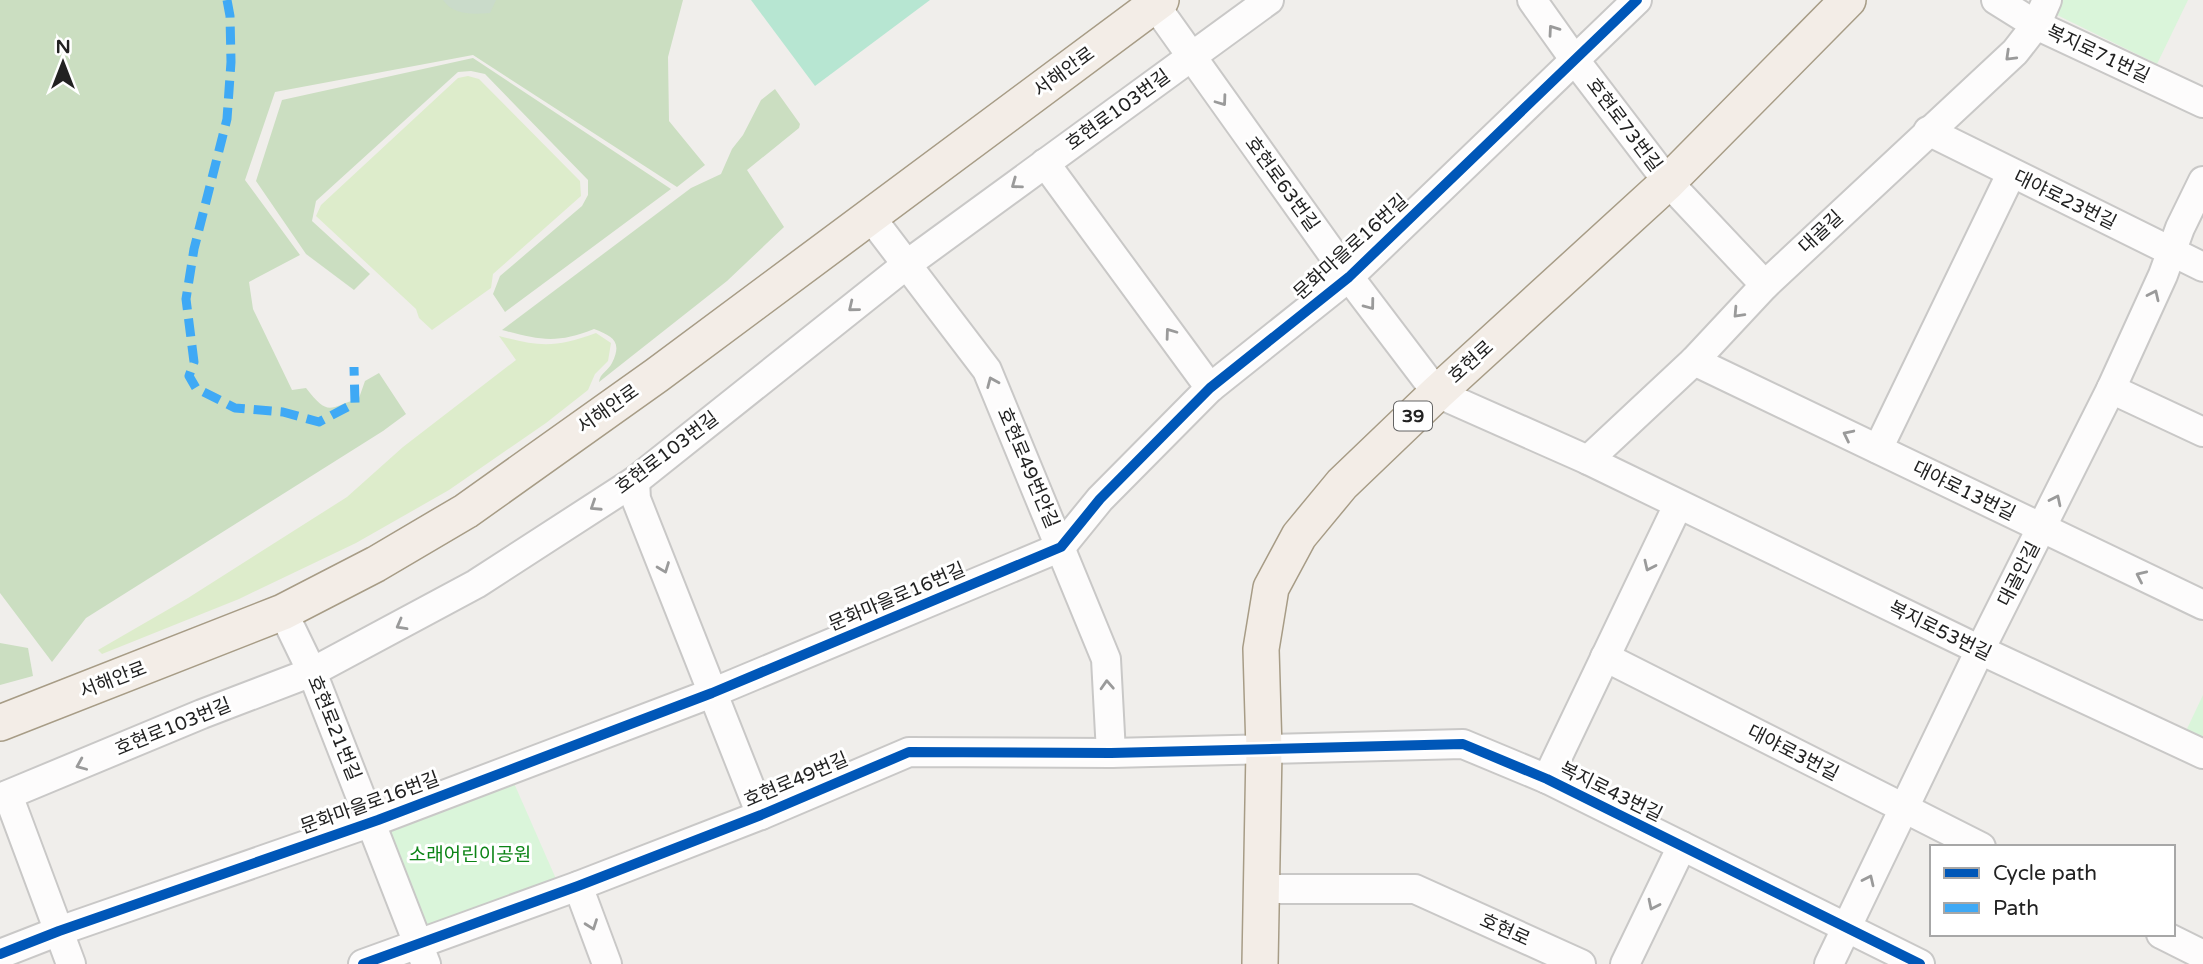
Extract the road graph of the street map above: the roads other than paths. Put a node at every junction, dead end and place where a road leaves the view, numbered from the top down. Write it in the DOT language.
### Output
graph roads {
  1 [pos="1269,0"];
  2 [pos="1532,0"];
  3 [pos="1637,0"];
  4 [pos="1848,0"];
  5 [pos="1996,0"];
  6 [pos="1158,3"];
  7 [pos="2042,13"];
  8 [pos="1191,57"];
  9 [pos="1574,60"];
  10 [pos="2203,103"];
  11 [pos="1928,131"];
  12 [pos="1045,163"];
  13 [pos="2011,174"];
  14 [pos="2203,181"];
  15 [pos="1668,182"];
  16 [pos="869,215"];
  17 [pos="2170,251"];
  18 [pos="906,265"];
  19 [pos="2203,267"];
  20 [pos="1349,277"];
  21 [pos="1765,285"];
  22 [pos="1694,361"];
  23 [pos="1210,388"];
  24 [pos="2111,389"];
  25 [pos="1437,393"];
  26 [pos="2203,432"];
  27 [pos="1878,449"];
  28 [pos="1588,460"];
  29 [pos="635,481"];
  30 [pos="1678,505"];
  31 [pos="2042,530"];
  32 [pos="1061,547"];
  33 [pos="2203,605"];
  34 [pos="284,612"];
  35 [pos="1980,650"];
  36 [pos="1605,657"];
  37 [pos="312,672"];
  38 [pos="712,693"];
  39 [pos="0,723"];
  40 [pos="1264,750"];
  41 [pos="1111,753"];
  42 [pos="2203,754"];
  43 [pos="1546,779"];
  44 [pos="4,797"];
  45 [pos="1903,809"];
  46 [pos="761,815"];
  47 [pos="372,822"];
  48 [pos="1977,845"];
  49 [pos="1682,846"];
  50 [pos="578,886"];
  51 [pos="1261,889"];
  52 [pos="1847,928"];
  53 [pos="59,931"];
  54 [pos="2165,936"];
  55 [pos="422,953"];
  56 [pos="0,954"];
  57 [pos="2203,955"];
  58 [pos="71,964"];
  59 [pos="363,964"];
  60 [pos="607,964"];
  61 [pos="1260,964"];
  62 [pos="1581,964"];
  63 [pos="1625,964"];
  64 [pos="1829,964"];
  65 [pos="1920,964"];
  1 -- 8 [label="street, 호현로103번길"];
  9 -- 2 [label="street, 호현로73번길, one-way"];
  3 -- 9 [label="street, 문화마을로16번길"];
  4 -- 15 [label="main road, 호현로 / 39"];
  5 -- 7 [label="street, 복지로71번길"];
  6 -- 8 [label="street, 호현로63번길"];
  6 -- 16 [label="main road, 서해안로"];
  7 -- 10 [label="street, 복지로71번길"];
  7 -- 11 [label="street, 대골길, one-way"];
  8 -- 12 [label="street, 호현로103번길"];
  8 -- 20 [label="street, 호현로63번길, one-way"];
  9 -- 15 [label="street, 호현로73번길"];
  9 -- 20 [label="street, 문화마을로16번길"];
  11 -- 13 [label="street, 대야로23번길"];
  11 -- 21 [label="street, 대골길"];
  12 -- 18 [label="street, 호현로103번길, one-way"];
  23 -- 12 [label="street, one-way"];
  13 -- 17 [label="street, 대야로23번길"];
  13 -- 27 [label="street"];
  14 -- 17 [label="street, 대골안길"];
  15 -- 21 [label="street, 호현로73번길"];
  15 -- 25 [label="main road, 호현로 / 39"];
  16 -- 18 [label="street, 호현로49번안길"];
  16 -- 34 [label="main road, 서해안로"];
  17 -- 19 [label="street, 대야로23번길"];
  24 -- 17 [label="street, 대골안길, one-way"];
  18 -- 29 [label="street, 호현로103번길, one-way"];
  32 -- 18 [label="street, 호현로49번안길, one-way"];
  20 -- 23 [label="street, 문화마을로16번길"];
  20 -- 25 [label="street, 호현로63번길, one-way"];
  21 -- 22 [label="street, 대골길, one-way"];
  27 -- 22 [label="street, 대야로13번길, one-way"];
  22 -- 28 [label="street, 대골길"];
  23 -- 32 [label="street, 문화마을로16번길"];
  24 -- 26 [label="street"];
  31 -- 24 [label="street, 대골안길, one-way"];
  25 -- 28 [label="street, 복지로53번길"];
  25 -- 40 [label="main road, 호현로 / 39"];
  27 -- 31 [label="street, 대야로13번길"];
  28 -- 30 [label="street, 복지로53번길"];
  29 -- 37 [label="street, 호현로103번길, one-way"];
  29 -- 38 [label="street, one-way"];
  30 -- 35 [label="street, 복지로53번길"];
  30 -- 36 [label="street, one-way"];
  33 -- 31 [label="street, 대야로13번길, one-way"];
  31 -- 35 [label="street, 대골안길"];
  32 -- 38 [label="street, 문화마을로16번길"];
  41 -- 32 [label="street, 호현로49번안길, one-way"];
  34 -- 37 [label="street, 호현로21번길"];
  34 -- 39 [label="main road, 서해안로"];
  35 -- 42 [label="street, 복지로53번길"];
  35 -- 45 [label="street, 대골안길"];
  36 -- 43 [label="street"];
  36 -- 45 [label="street, 대야로3번길"];
  37 -- 44 [label="street, 호현로103번길, one-way"];
  37 -- 47 [label="street, 호현로21번길"];
  38 -- 46 [label="street"];
  38 -- 47 [label="street, 문화마을로16번길"];
  40 -- 41 [label="street, 호현로49번길"];
  40 -- 43 [label="street, 복지로43번길"];
  40 -- 51 [label="main road, 호현로 / 39"];
  41 -- 46 [label="street, 호현로49번길"];
  43 -- 49 [label="street, 복지로43번길"];
  44 -- 53 [label="street"];
  45 -- 48 [label="street, 대야로3번길"];
  52 -- 45 [label="street, 대골안길, one-way"];
  46 -- 50 [label="street, 호현로49번길"];
  47 -- 53 [label="street, 문화마을로16번길"];
  47 -- 55 [label="street, 호현로21번길"];
  49 -- 52 [label="street, 복지로43번길"];
  49 -- 63 [label="street, one-way"];
  50 -- 55 [label="street, 호현로49번길"];
  50 -- 60 [label="street, one-way"];
  51 -- 61 [label="main road, 호현로 / 39"];
  51 -- 62 [label="street, 호현로"];
  52 -- 64 [label="street, 대골안길"];
  52 -- 65 [label="street, 복지로43번길"];
  53 -- 56 [label="street, 문화마을로16번길"];
  53 -- 58 [label="street"];
  54 -- 57 [label="street"];
  55 -- 59 [label="street, 호현로49번길"];
}
